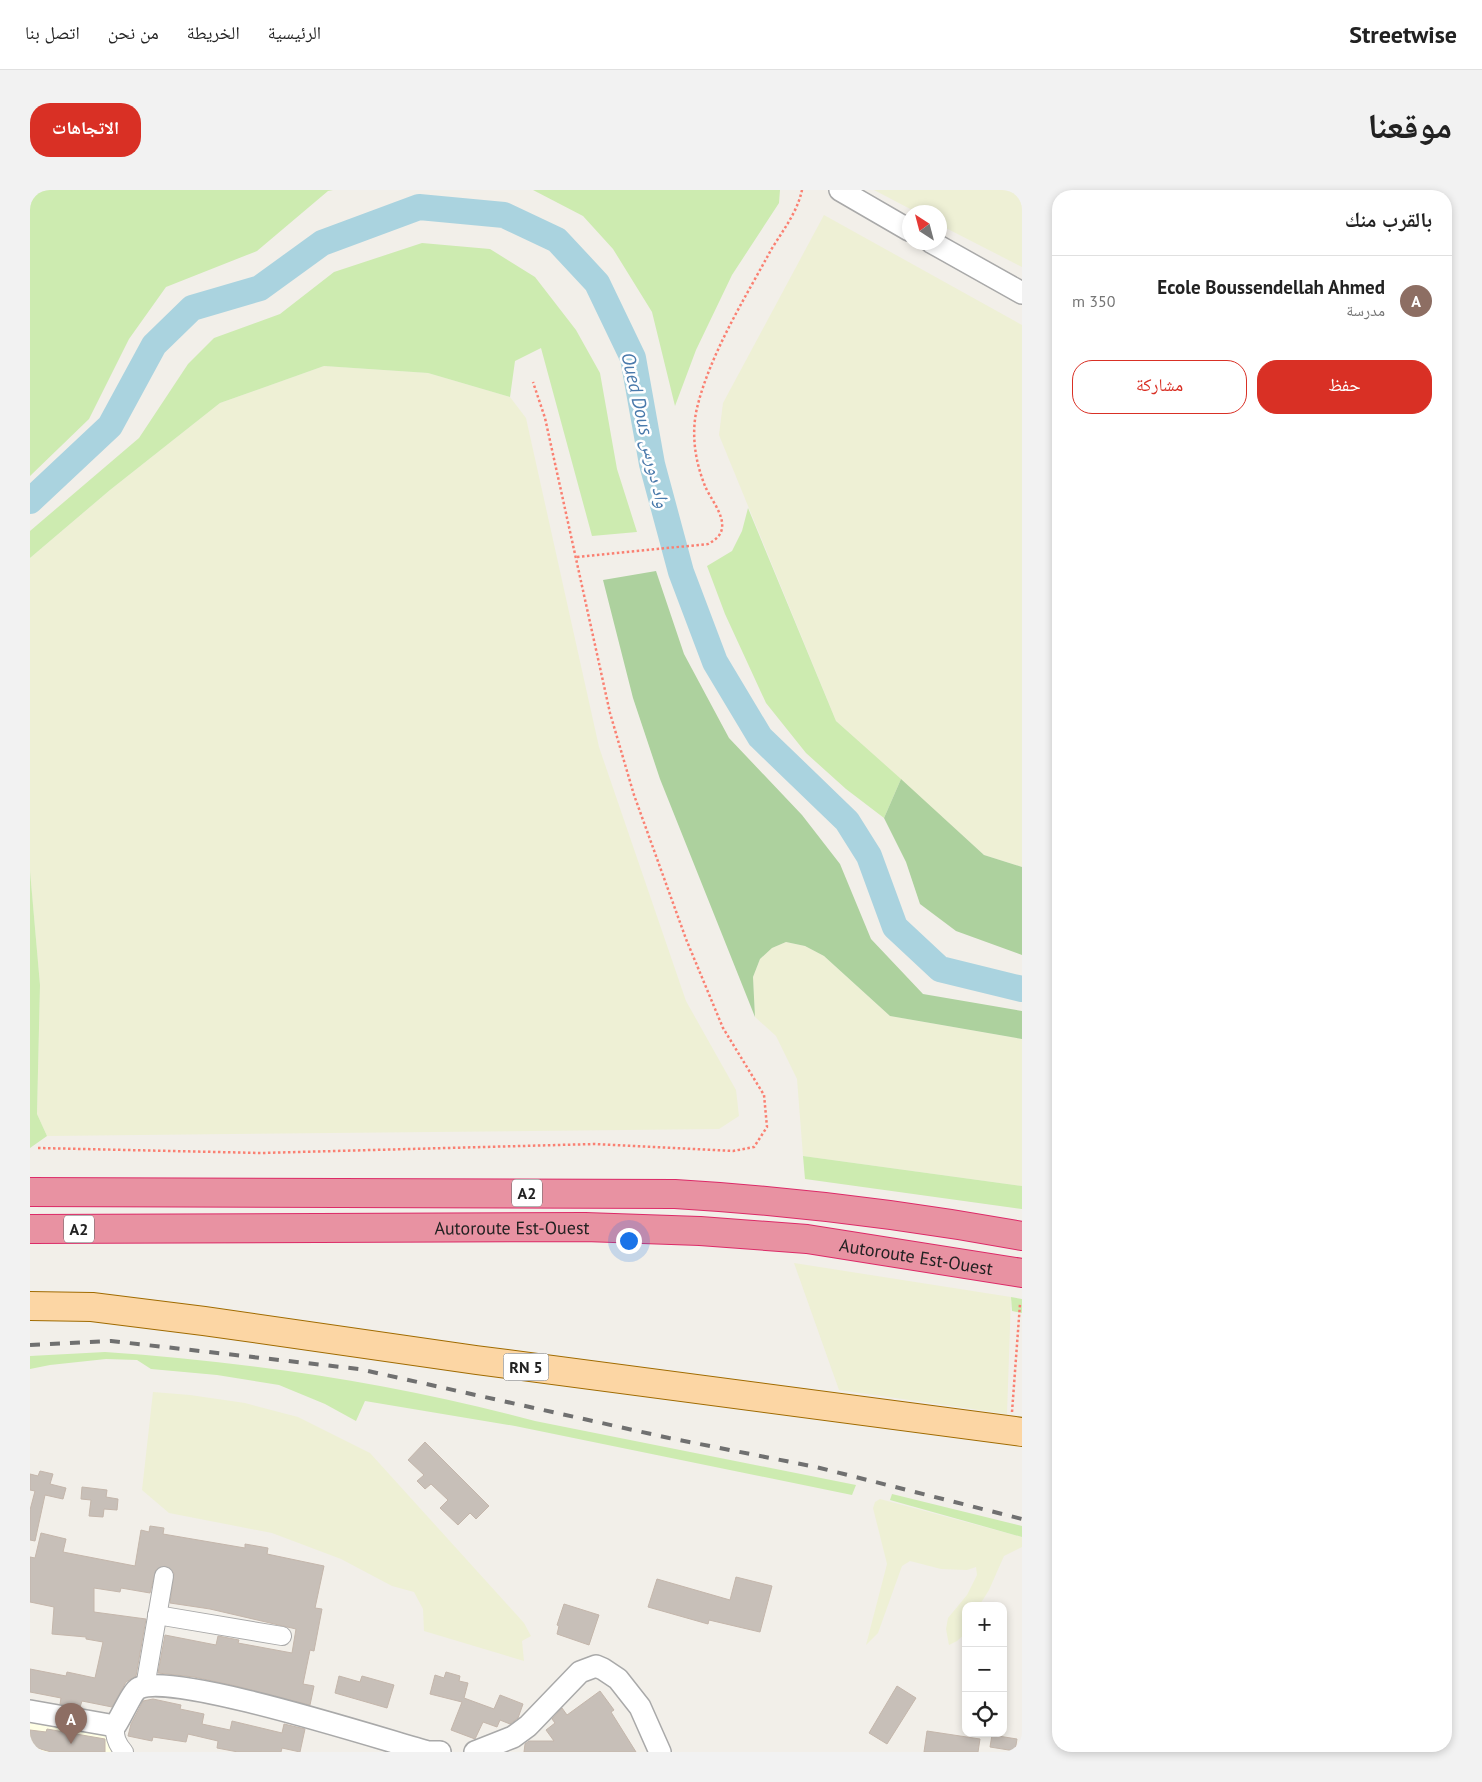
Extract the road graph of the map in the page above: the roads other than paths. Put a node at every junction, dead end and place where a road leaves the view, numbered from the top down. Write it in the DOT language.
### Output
graph roads {
  1 [pos="840,190"];
  2 [pos="902,225"];
  3 [pos="945,250"];
  4 [pos="1022,293"];
  5 [pos="30,1192"];
  6 [pos="30,1229"];
  7 [pos="1022,1236"];
  8 [pos="1022,1273"];
  9 [pos="30,1306"];
  10 [pos="1016,1431"];
  11 [pos="164,1576"];
  12 [pos="157,1615"];
  13 [pos="282,1636"];
  14 [pos="145,1686"];
  15 [pos="30,1711"];
  16 [pos="115,1726"];
  17 [pos="124,1752"];
  18 [pos="440,1752"];
  19 [pos="475,1752"];
  20 [pos="660,1752"];
  1 -- 2 [label="street"];
  3 -- 4 [label="street"];
  5 -- 7 [label="highway, Autoroute Est-Ouest / A2"];
  6 -- 8 [label="highway, Autoroute Est-Ouest / A2"];
  9 -- 10 [label="main road, RN 5"];
  11 -- 12 [label="street"];
  12 -- 13 [label="street"];
  12 -- 14 [label="street"];
  14 -- 16 [label="street"];
  14 -- 18 [label="street"];
  15 -- 16 [label="street"];
  16 -- 17 [label="street"];
  19 -- 20 [label="street"];
}
